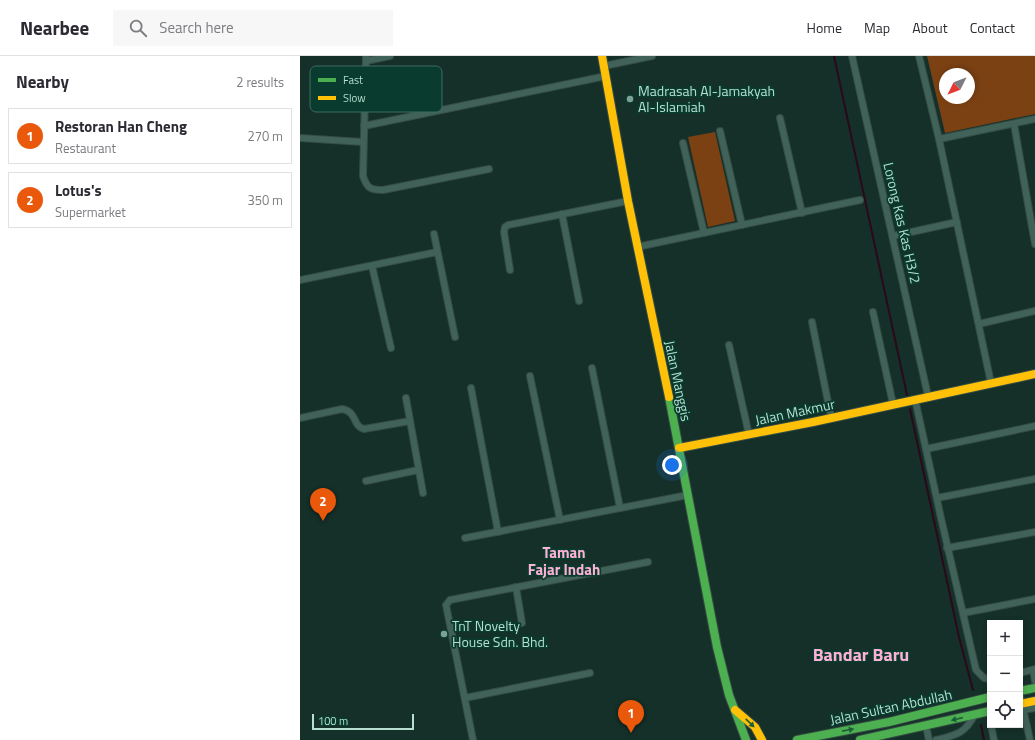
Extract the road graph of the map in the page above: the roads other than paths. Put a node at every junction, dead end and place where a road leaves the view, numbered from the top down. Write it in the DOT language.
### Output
graph roads {
  1 [pos="390,56"];
  2 [pos="602,56"];
  3 [pos="652,56"];
  4 [pos="852,56"];
  5 [pos="919,56"];
  6 [pos="366,59"];
  7 [pos="604,66"];
  8 [pos="606,76"];
  9 [pos="442,110"];
  10 [pos="364,112"];
  11 [pos="432,112"];
  12 [pos="780,118"];
  13 [pos="1035,119"];
  14 [pos="1014,124"];
  15 [pos="364,126"];
  16 [pos="720,131"];
  17 [pos="300,138"];
  18 [pos="939,139"];
  19 [pos="363,142"];
  20 [pos="683,143"];
  21 [pos="489,169"];
  22 [pos="860,200"];
  23 [pos="628,201"];
  24 [pos="802,213"];
  25 [pos="562,214"];
  26 [pos="957,222"];
  27 [pos="742,225"];
  28 [pos="704,233"];
  29 [pos="434,234"];
  30 [pos="893,236"];
  31 [pos="1035,244"];
  32 [pos="637,247"];
  33 [pos="437,252"];
  34 [pos="372,266"];
  35 [pos="510,270"];
  36 [pos="300,280"];
  37 [pos="579,301"];
  38 [pos="1035,311"];
  39 [pos="872,312"];
  40 [pos="812,322"];
  41 [pos="979,324"];
  42 [pos="455,337"];
  43 [pos="729,345"];
  44 [pos="391,348"];
  45 [pos="592,368"];
  46 [pos="1035,374"];
  47 [pos="530,376"];
  48 [pos="991,383"];
  49 [pos="471,388"];
  50 [pos="928,396"];
  51 [pos="406,398"];
  52 [pos="915,399"];
  53 [pos="893,404"];
  54 [pos="831,417"];
  55 [pos="300,418"];
  56 [pos="410,421"];
  57 [pos="1035,426"];
  58 [pos="749,435"];
  59 [pos="679,448"];
  60 [pos="926,449"];
  61 [pos="418,470"];
  62 [pos="1035,479"];
  63 [pos="366,481"];
  64 [pos="423,493"];
  65 [pos="688,495"];
  66 [pos="937,498"];
  67 [pos="620,508"];
  68 [pos="560,520"];
  69 [pos="498,532"];
  70 [pos="1035,532"];
  71 [pos="465,538"];
  72 [pos="948,548"];
  73 [pos="648,562"];
  74 [pos="516,587"];
  75 [pos="1035,598"];
  76 [pos="963,613"];
  77 [pos="522,623"];
  78 [pos="1034,670"];
  79 [pos="1023,672"];
  80 [pos="590,673"];
  81 [pos="987,678"];
  82 [pos="1035,681"];
  83 [pos="1035,688"];
  84 [pos="1023,690"];
  85 [pos="465,698"];
  86 [pos="987,699"];
  87 [pos="1035,701"];
  88 [pos="1023,706"];
  89 [pos="1023,706"];
  90 [pos="1035,708"];
  91 [pos="942,709"];
  92 [pos="734,710"];
  93 [pos="1023,710"];
  94 [pos="987,713"];
  95 [pos="975,714"];
  96 [pos="904,718"];
  97 [pos="926,726"];
  98 [pos="992,728"];
  99 [pos="473,740"];
  100 [pos="746,740"];
  101 [pos="762,740"];
  102 [pos="797,740"];
  103 [pos="860,740"];
  104 [pos="929,740"];
  105 [pos="936,740"];
  106 [pos="994,740"];
  107 [pos="1030,740"];
  1 -- 6 [label="street"];
  2 -- 7 [label="street, Jalan Manggis"];
  3 -- 7 [label="street"];
  4 -- 30 [label="street, Lorong Kas Kas H3/2"];
  5 -- 18 [label="street"];
  7 -- 8 [label="street, Jalan Manggis"];
  8 -- 9 [label="street"];
  8 -- 23 [label="street, Jalan Manggis"];
  10 -- 15 [label="street"];
  11 -- 15 [label="street"];
  12 -- 24 [label="street"];
  13 -- 14 [label="street"];
  14 -- 18 [label="street"];
  14 -- 31 [label="street"];
  15 -- 19 [label="street"];
  16 -- 27 [label="street"];
  17 -- 19 [label="street"];
  18 -- 26 [label="street"];
  19 -- 21 [label="street"];
  20 -- 28 [label="street"];
  22 -- 24 [label="street"];
  23 -- 25 [label="street"];
  23 -- 32 [label="street, Jalan Manggis"];
  24 -- 27 [label="street"];
  25 -- 35 [label="street"];
  25 -- 37 [label="street"];
  26 -- 30 [label="street"];
  26 -- 41 [label="street"];
  27 -- 28 [label="street"];
  28 -- 32 [label="street"];
  29 -- 33 [label="street"];
  30 -- 50 [label="street, Lorong Kas Kas H3/2"];
  32 -- 59 [label="street, Jalan Manggis"];
  33 -- 34 [label="street"];
  33 -- 42 [label="street"];
  34 -- 36 [label="street"];
  34 -- 44 [label="street"];
  38 -- 41 [label="street"];
  39 -- 53 [label="street"];
  40 -- 54 [label="street"];
  41 -- 48 [label="street"];
  43 -- 58 [label="street"];
  45 -- 67 [label="street"];
  46 -- 48 [label="street, Jalan Makmur"];
  47 -- 68 [label="street"];
  48 -- 50 [label="street, Jalan Makmur"];
  49 -- 69 [label="street"];
  50 -- 52 [label="street, Jalan Makmur"];
  51 -- 56 [label="street"];
  52 -- 53 [label="street, Jalan Makmur"];
  52 -- 60 [label="street"];
  53 -- 54 [label="street, Jalan Makmur"];
  54 -- 58 [label="street, Jalan Makmur"];
  55 -- 56 [label="street"];
  56 -- 61 [label="street"];
  57 -- 60 [label="street"];
  58 -- 59 [label="street, Jalan Makmur"];
  59 -- 65 [label="street, Jalan Manggis"];
  60 -- 66 [label="street"];
  61 -- 63 [label="street"];
  61 -- 64 [label="street"];
  62 -- 66 [label="street"];
  65 -- 67 [label="street"];
  65 -- 92 [label="street, Jalan Manggis"];
  66 -- 72 [label="street"];
  67 -- 68 [label="street"];
  68 -- 69 [label="street"];
  69 -- 71 [label="street"];
  70 -- 72 [label="street"];
  72 -- 76 [label="street"];
  73 -- 74 [label="street"];
  74 -- 77 [label="street"];
  74 -- 85 [label="street"];
  75 -- 76 [label="street"];
  76 -- 81 [label="street"];
  78 -- 79 [label="street"];
  78 -- 82 [label="street"];
  80 -- 85 [label="street"];
  83 -- 84 [label="street"];
  85 -- 99 [label="street"];
  86 -- 91 [label="street, Jalan Sultan Abdullah"];
  87 -- 88 [label="street"];
  89 -- 90 [label="street"];
  91 -- 96 [label="street, Jalan Sultan Abdullah"];
  91 -- 97 [label="street"];
  92 -- 100 [label="street, Jalan Manggis"];
  92 -- 101 [label="street, one-way"];
  93 -- 107 [label="street"];
  94 -- 95 [label="street, Jalan Sultan Abdullah"];
  95 -- 97 [label="street, Jalan Sultan Abdullah, one-way"];
  95 -- 105 [label="street"];
  96 -- 97 [label="street"];
  102 -- 96 [label="street, Jalan Sultan Abdullah, one-way"];
  97 -- 103 [label="street, Jalan Sultan Abdullah"];
  97 -- 104 [label="street"];
  98 -- 106 [label="street"];
}
